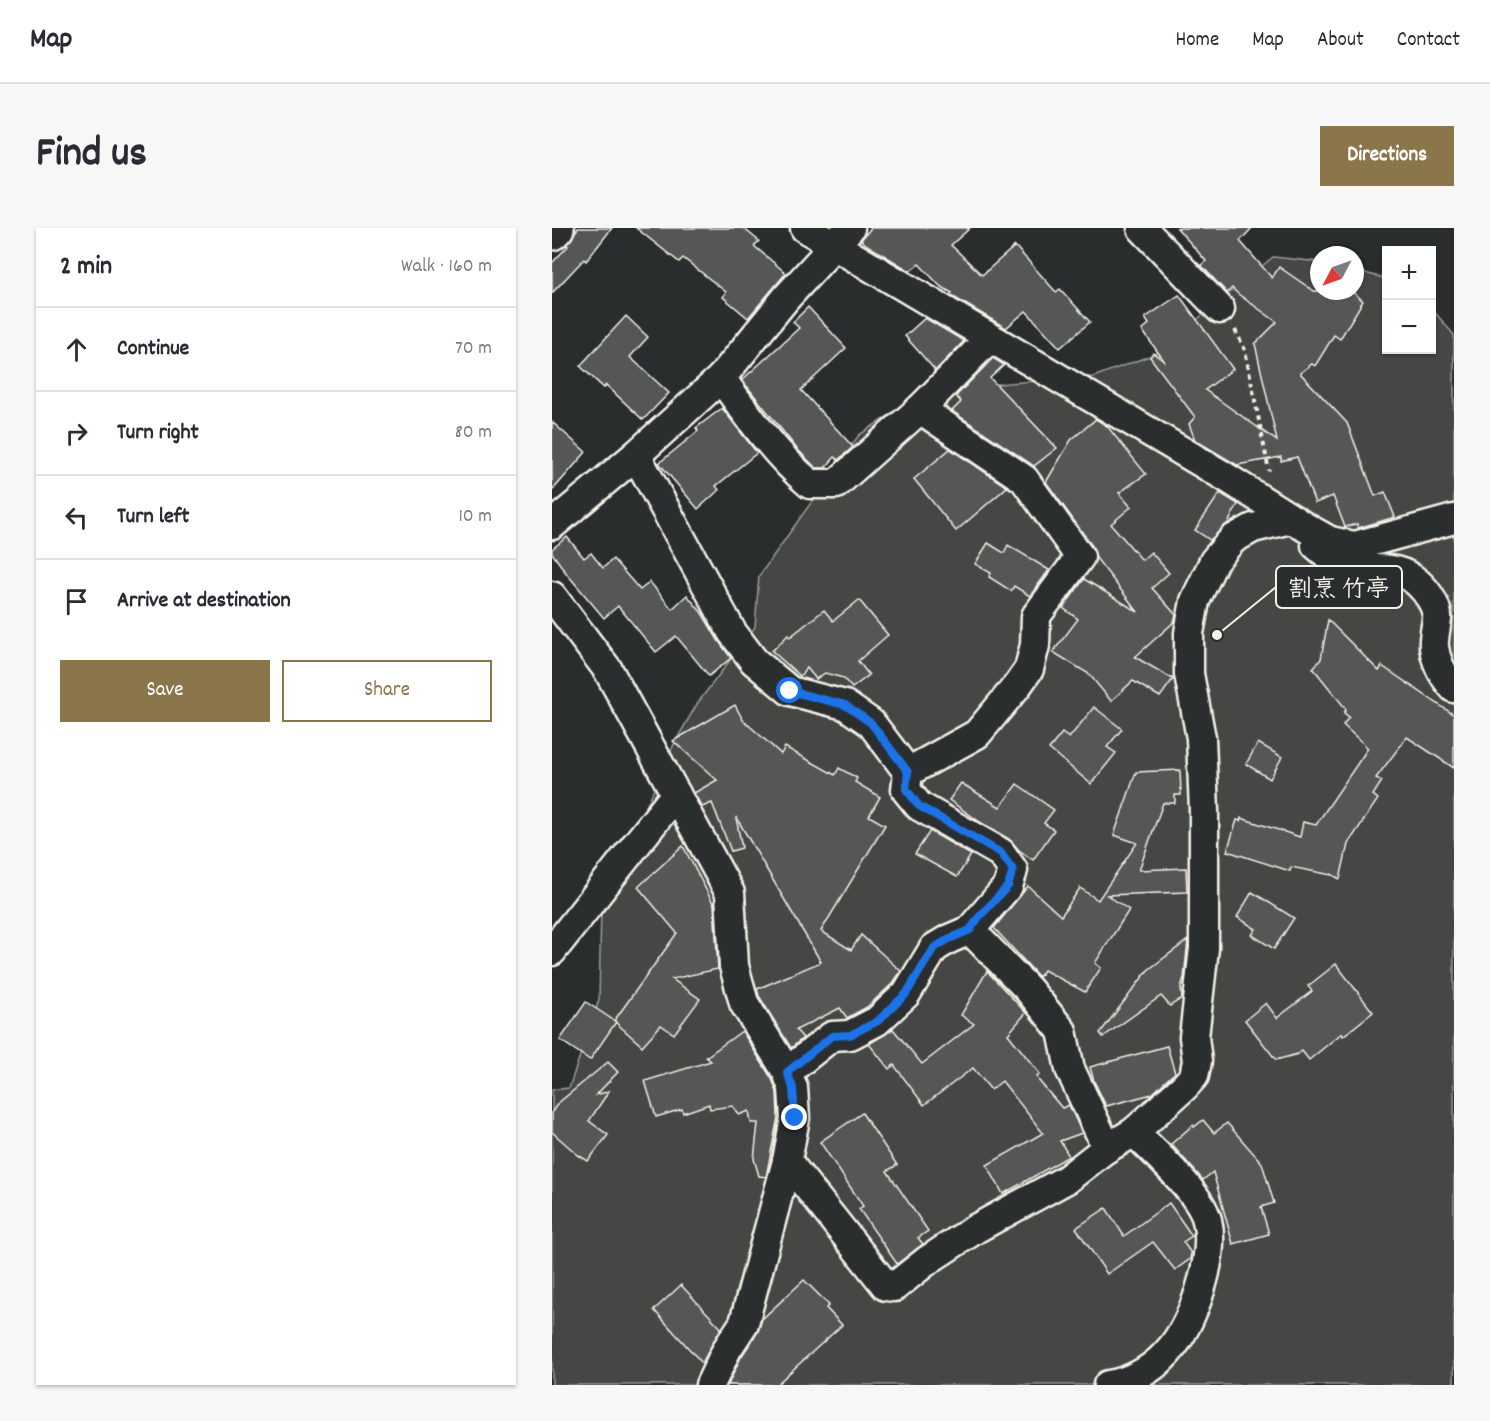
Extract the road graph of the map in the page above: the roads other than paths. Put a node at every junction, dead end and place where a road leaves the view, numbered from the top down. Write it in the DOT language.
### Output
graph roads {
  1 [pos="805,228"];
  2 [pos="1142,228"];
  3 [pos="842,236"];
  4 [pos="1221,309"];
  5 [pos="990,338"];
  6 [pos="721,378"];
  7 [pos="920,409"];
  8 [pos="636,455"];
  9 [pos="1291,518"];
  10 [pos="1454,519"];
  11 [pos="552,525"];
  12 [pos="552,596"];
  13 [pos="1454,688"];
  14 [pos="908,772"];
  15 [pos="676,794"];
  16 [pos="970,930"];
  17 [pos="552,951"];
  18 [pos="787,1072"];
  19 [pos="1134,1132"];
  20 [pos="1107,1148"];
  21 [pos="787,1161"];
  22 [pos="710,1385"];
  23 [pos="1108,1385"];
  1 -- 3 [label="street"];
  2 -- 4 [label="street"];
  3 -- 5 [label="street"];
  3 -- 6 [label="street"];
  5 -- 7 [label="street"];
  5 -- 9 [label="street"];
  6 -- 7 [label="street"];
  6 -- 8 [label="street"];
  7 -- 14 [label="street"];
  8 -- 11 [label="street"];
  8 -- 14 [label="street"];
  9 -- 10 [label="street"];
  9 -- 13 [label="street"];
  9 -- 19 [label="street"];
  12 -- 15 [label="street"];
  14 -- 16 [label="street"];
  15 -- 17 [label="street"];
  15 -- 18 [label="street"];
  16 -- 18 [label="street"];
  16 -- 20 [label="street"];
  18 -- 21 [label="street"];
  19 -- 20 [label="street"];
  19 -- 23 [label="street"];
  20 -- 21 [label="street"];
  21 -- 22 [label="street"];
}
